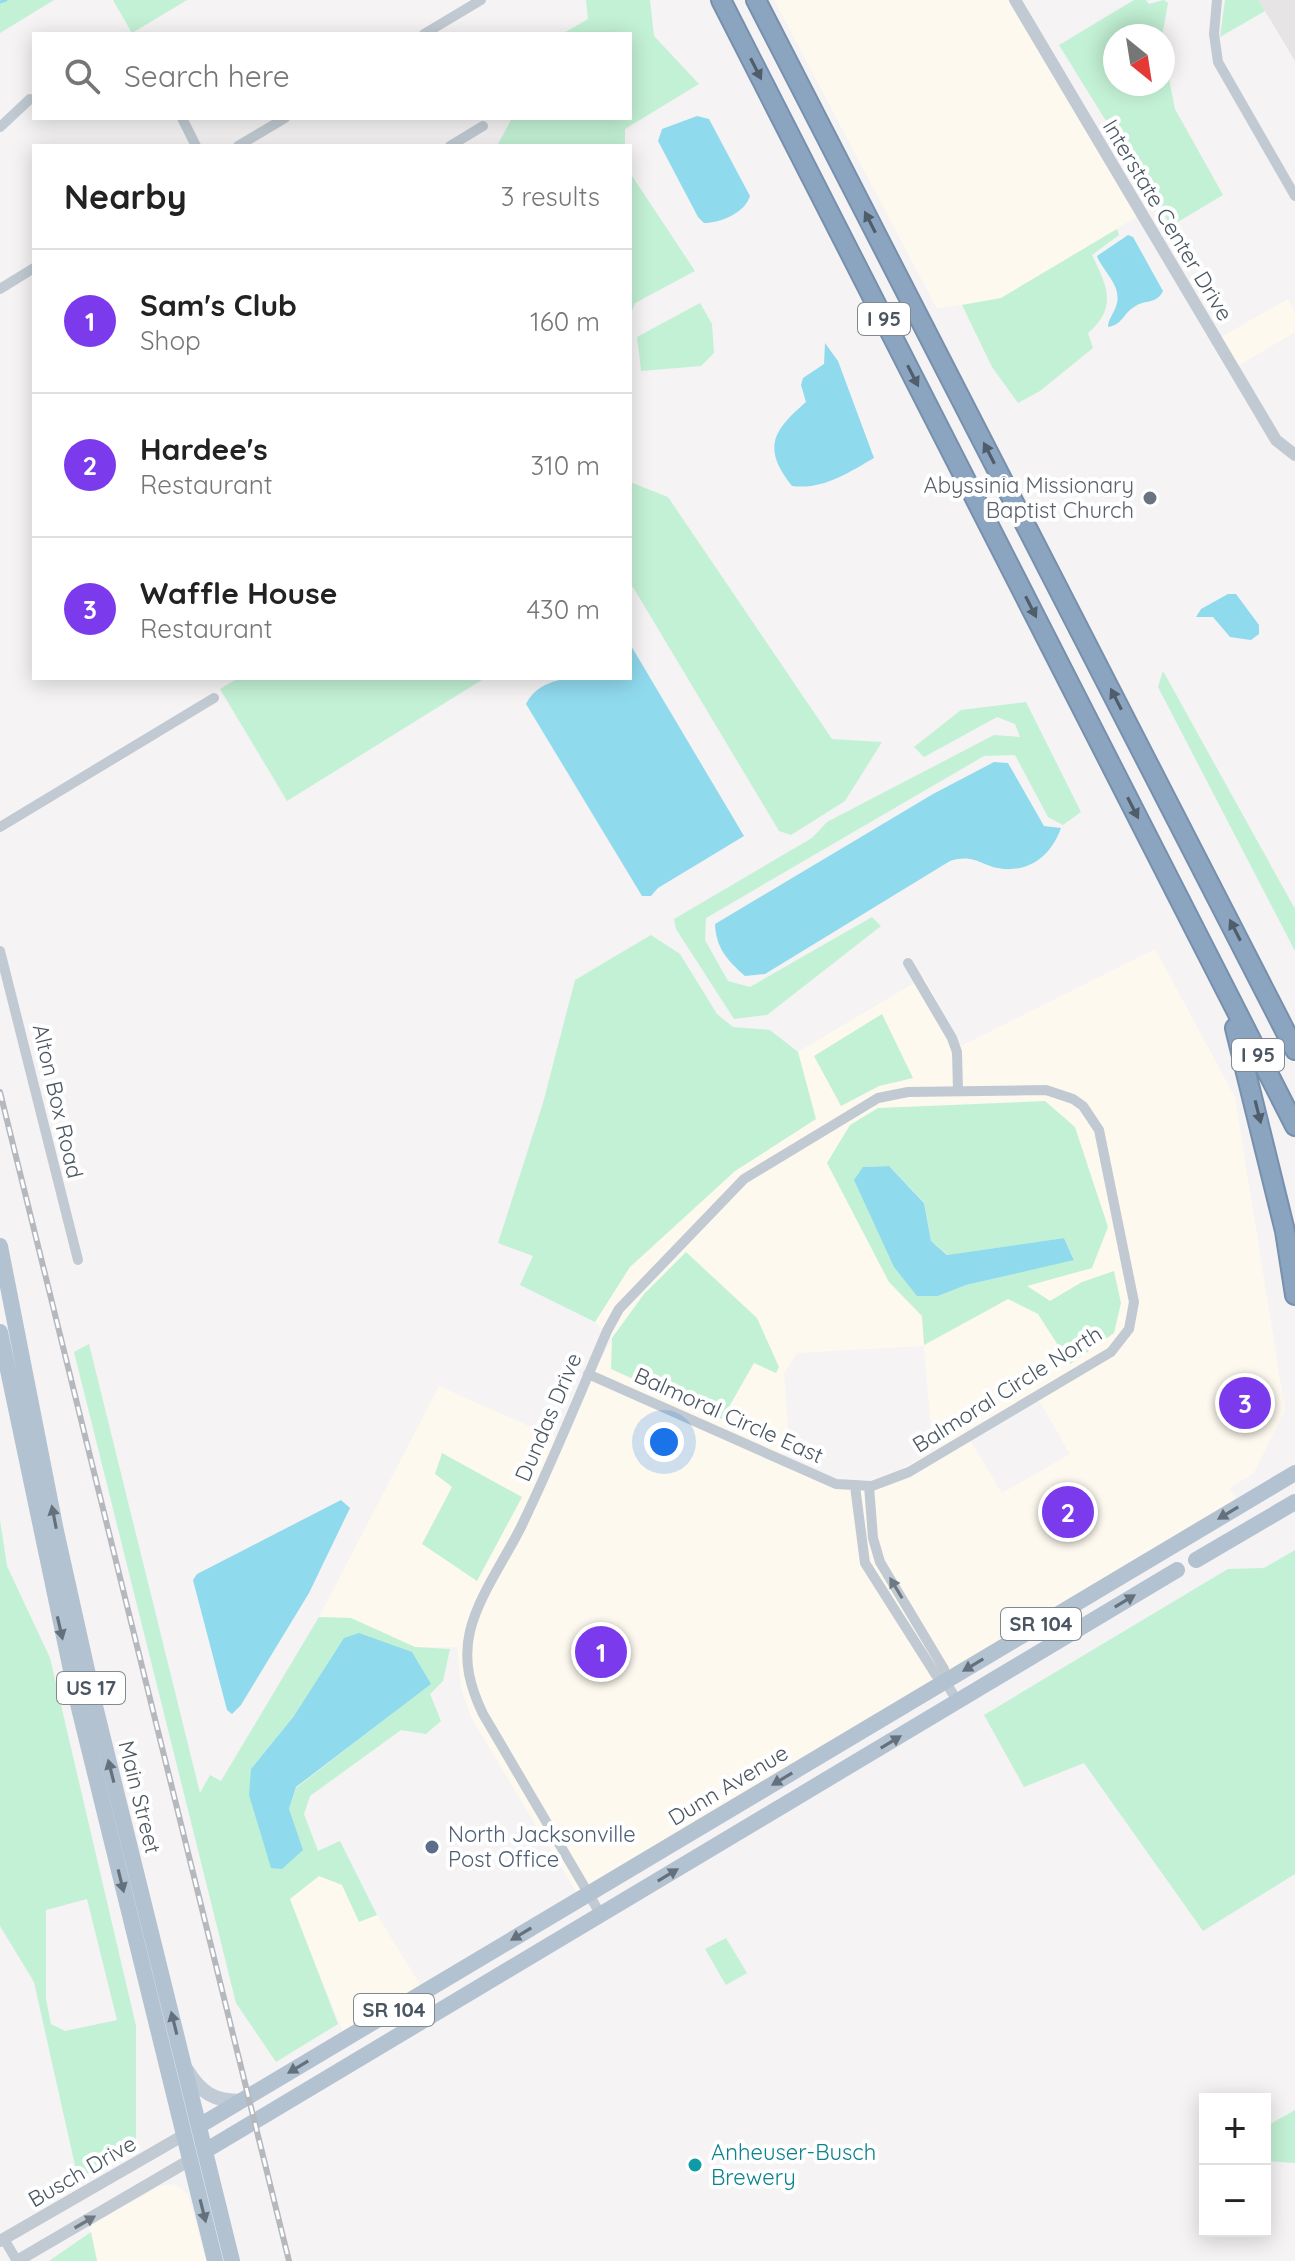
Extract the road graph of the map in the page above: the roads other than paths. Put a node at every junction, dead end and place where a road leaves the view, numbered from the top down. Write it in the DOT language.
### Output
graph roads {
  1 [pos="481,0"];
  2 [pos="721,0"];
  3 [pos="756,0"];
  4 [pos="1015,0"];
  5 [pos="1217,0"];
  6 [pos="427,32"];
  7 [pos="30,99"];
  8 [pos="183,120"];
  9 [pos="282,120"];
  10 [pos="483,126"];
  11 [pos="0,127"];
  12 [pos="195,144"];
  13 [pos="241,144"];
  14 [pos="453,144"];
  15 [pos="1295,196"];
  16 [pos="32,269"];
  17 [pos="0,289"];
  18 [pos="1294,454"];
  19 [pos="214,698"];
  20 [pos="0,827"];
  21 [pos="0,951"];
  22 [pos="908,963"];
  23 [pos="1256,972"];
  24 [pos="1221,983"];
  25 [pos="1295,1030"];
  26 [pos="1295,1050"];
  27 [pos="958,1090"];
  28 [pos="1295,1126"];
  29 [pos="0,1246"];
  30 [pos="78,1260"];
  31 [pos="1295,1295"];
  32 [pos="0,1332"];
  33 [pos="1120,1342"];
  34 [pos="588,1374"];
  35 [pos="1295,1473"];
  36 [pos="855,1486"];
  37 [pos="869,1486"];
  38 [pos="1295,1502"];
  39 [pos="1165,1551"];
  40 [pos="1196,1560"];
  41 [pos="1177,1570"];
  42 [pos="61,1595"];
  43 [pos="945,1681"];
  44 [pos="958,1702"];
  45 [pos="588,1894"];
  46 [pos="601,1915"];
  47 [pos="184,2065"];
  48 [pos="241,2101"];
  49 [pos="191,2130"];
  50 [pos="205,2151"];
  51 [pos="190,2160"];
  52 [pos="2,2240"];
  53 [pos="17,2261"];
  54 [pos="215,2261"];
  55 [pos="232,2261"];
  1 -- 6 [label="street"];
  2 -- 24 [label="highway, I 95, one-way"];
  23 -- 3 [label="highway, I 95, one-way"];
  4 -- 18 [label="street, Interstate Center Drive"];
  5 -- 15 [label="street"];
  7 -- 11 [label="street"];
  8 -- 12 [label="street"];
  9 -- 13 [label="street"];
  10 -- 14 [label="street"];
  16 -- 17 [label="street"];
  19 -- 20 [label="street"];
  21 -- 30 [label="street, Alton Box Road"];
  22 -- 27 [label="street"];
  23 -- 25 [label="highway"];
  23 -- 26 [label="highway, I 95"];
  24 -- 28 [label="highway, I 95"];
  24 -- 31 [label="highway, one-way"];
  27 -- 33 [label="street, Dundas Drive"];
  27 -- 34 [label="street, Dundas Drive"];
  42 -- 29 [label="main road, Main Street / US 17, one-way"];
  32 -- 42 [label="main road, Main Street / US 17"];
  33 -- 37 [label="street, Balmoral Circle North"];
  34 -- 36 [label="street, Balmoral Circle East"];
  34 -- 45 [label="street, Dundas Drive"];
  35 -- 39 [label="main road, Dunn Avenue / SR 104, one-way"];
  36 -- 37 [label="street, Balmoral Circle East"];
  36 -- 43 [label="street"];
  43 -- 37 [label="street, one-way"];
  38 -- 40 [label="main road, Dunn Avenue / SR 104"];
  39 -- 41 [label="street"];
  39 -- 43 [label="main road, Dunn Avenue / SR 104, one-way"];
  40 -- 41 [label="main road, Dunn Avenue / SR 104"];
  44 -- 41 [label="main road, Dunn Avenue / SR 104, one-way"];
  47 -- 42 [label="main road, Main Street / US 17, one-way"];
  42 -- 49 [label="main road, Main Street / US 17, one-way"];
  43 -- 44 [label="street"];
  43 -- 45 [label="main road, Dunn Avenue / SR 104, one-way"];
  46 -- 44 [label="main road, Dunn Avenue / SR 104, one-way"];
  45 -- 46 [label="street, Dundas Drive"];
  45 -- 48 [label="main road, Dunn Avenue / SR 104, one-way"];
  46 -- 50 [label="main road, Dunn Avenue / SR 104"];
  47 -- 48 [label="main road"];
  47 -- 49 [label="main road, Main Street / US 17"];
  48 -- 49 [label="main road, Dunn Avenue / SR 104"];
  49 -- 50 [label="main road, Main Street / US 17"];
  49 -- 51 [label="main road, Main Street / US 17"];
  49 -- 52 [label="street, Busch Drive"];
  50 -- 51 [label="main road, Dunn Avenue / SR 104"];
  50 -- 55 [label="main road, Main Street / US 17"];
  53 -- 51 [label="street, Busch Drive, one-way"];
  51 -- 54 [label="main road, Main Street / US 17, one-way"];
  52 -- 53 [label="street"];
}
